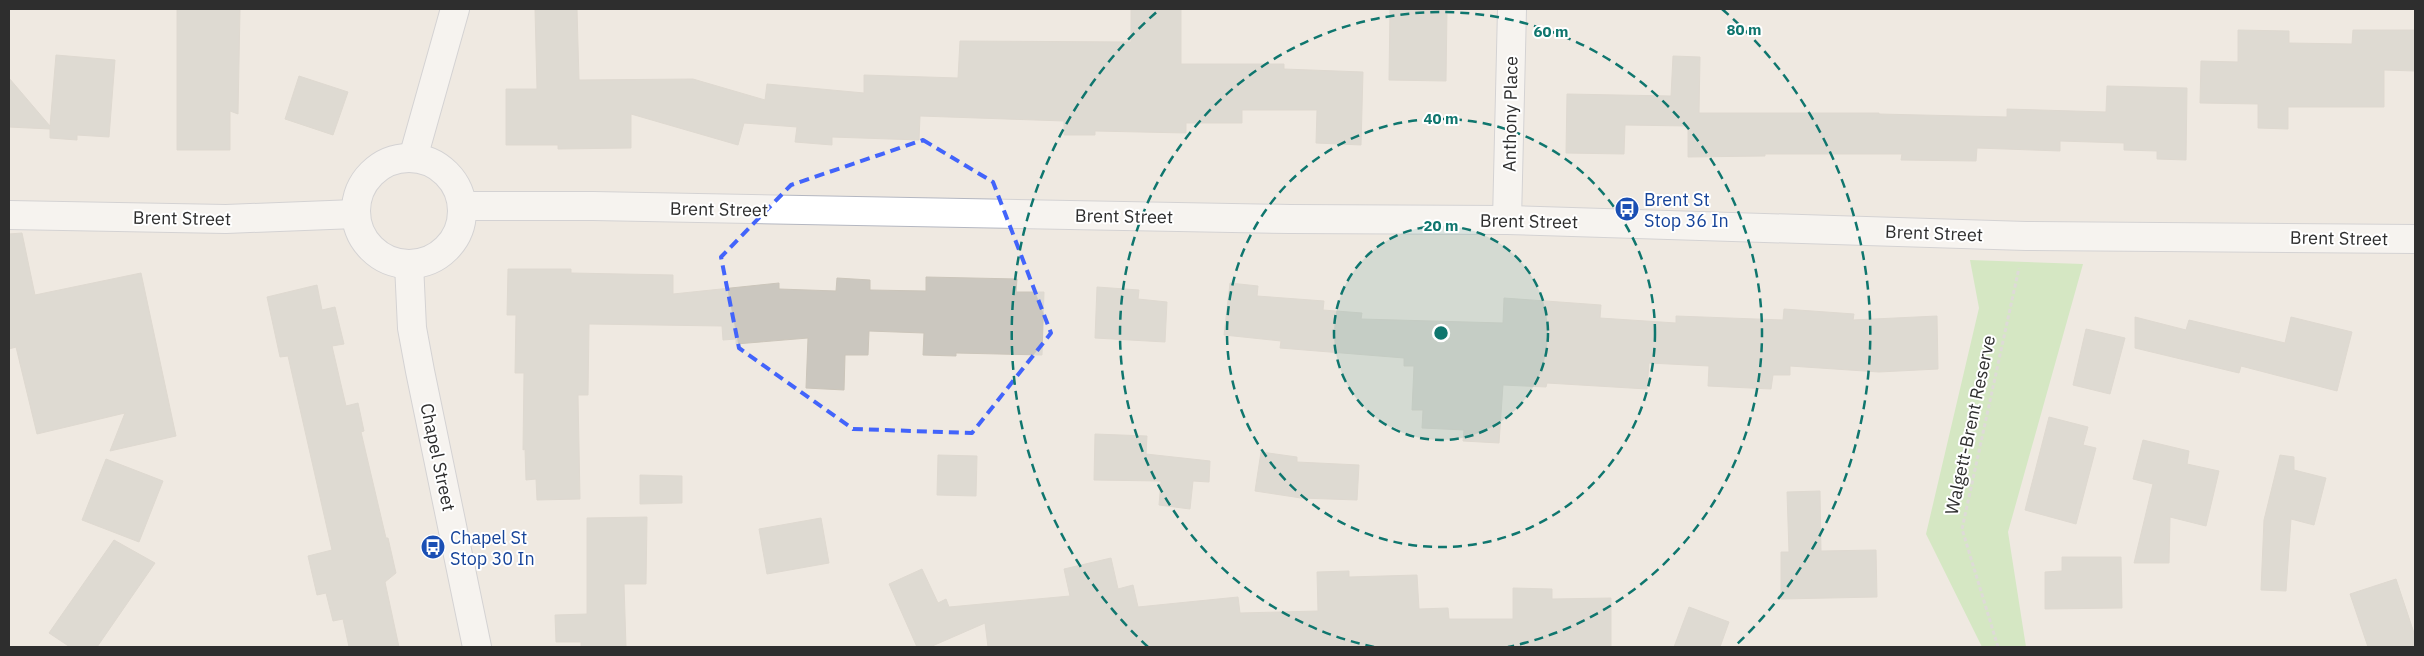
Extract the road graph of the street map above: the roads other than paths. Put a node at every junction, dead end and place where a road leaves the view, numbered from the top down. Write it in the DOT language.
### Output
graph roads {
  1 [pos="455,9"];
  2 [pos="1512,9"];
  3 [pos="413,158"];
  4 [pos="462,206"];
  5 [pos="355,214"];
  6 [pos="9,215"];
  7 [pos="1507,220"];
  8 [pos="2415,239"];
  9 [pos="409,264"];
  10 [pos="478,647"];
  1 -- 3 [label="street"];
  2 -- 7 [label="street, Anthony Place"];
  3 -- 4 [label="street"];
  3 -- 5 [label="street"];
  4 -- 7 [label="street, Brent Street"];
  4 -- 9 [label="street"];
  5 -- 6 [label="street, Brent Street"];
  5 -- 9 [label="street"];
  7 -- 8 [label="street, Brent Street"];
  9 -- 10 [label="street, Chapel Street"];
}
